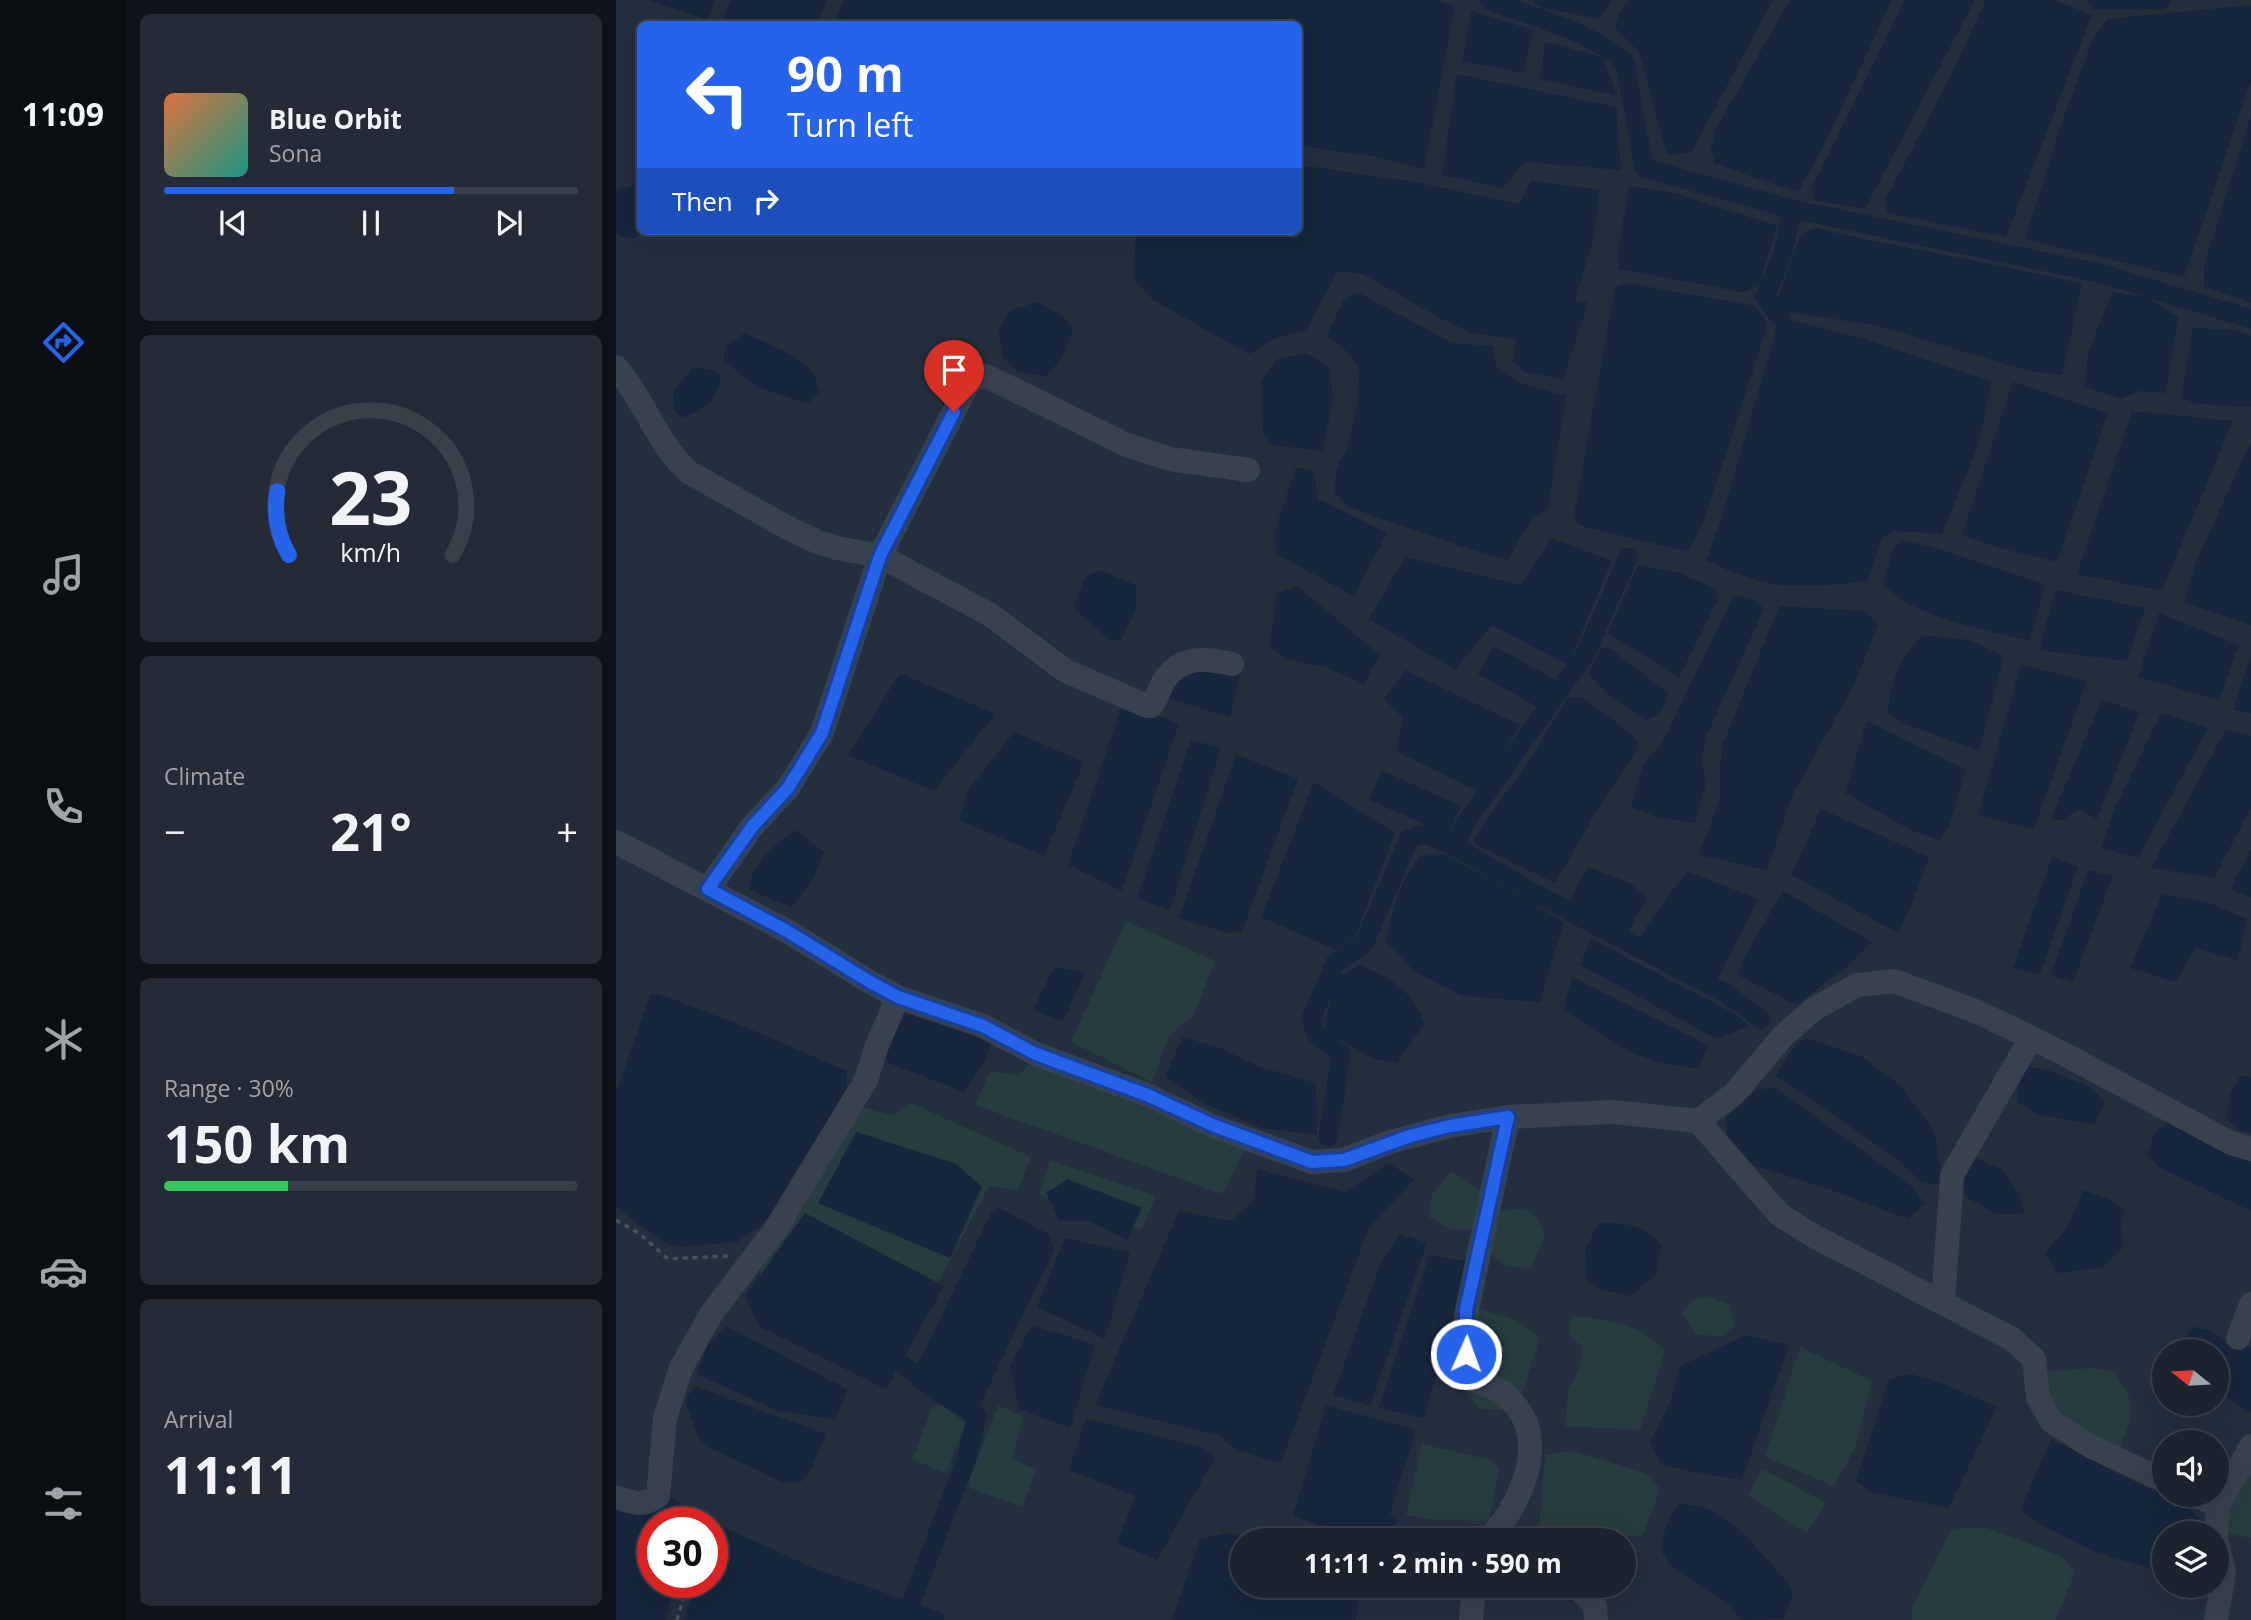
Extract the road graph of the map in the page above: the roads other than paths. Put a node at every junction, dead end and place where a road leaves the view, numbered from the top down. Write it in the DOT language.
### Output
graph roads {
  1 [pos="616,367"];
  2 [pos="1248,470"];
  3 [pos="880,556"];
  4 [pos="1232,664"];
  5 [pos="616,842"];
  6 [pos="708,889"];
  7 [pos="898,997"];
  8 [pos="2031,1038"];
  9 [pos="1508,1117"];
  10 [pos="1698,1121"];
  11 [pos="2251,1149"];
  12 [pos="1943,1303"];
  13 [pos="2251,1304"];
  14 [pos="2238,1338"];
  15 [pos="2251,1446"];
  16 [pos="2152,1475"];
  17 [pos="2229,1485"];
  18 [pos="616,1497"];
  19 [pos="1498,1528"];
  20 [pos="1473,1598"];
  21 [pos="1588,1598"];
  22 [pos="2220,1598"];
  23 [pos="1471,1620"];
  24 [pos="1596,1620"];
  25 [pos="2216,1620"];
  1 -- 3 [label="street"];
  2 -- 3 [label="street"];
  3 -- 4 [label="street"];
  3 -- 6 [label="street"];
  5 -- 6 [label="street"];
  6 -- 7 [label="street"];
  7 -- 9 [label="street"];
  7 -- 18 [label="street"];
  8 -- 10 [label="street"];
  8 -- 11 [label="street"];
  8 -- 12 [label="street"];
  9 -- 10 [label="street"];
  9 -- 19 [label="street"];
  10 -- 12 [label="street"];
  12 -- 16 [label="street"];
  13 -- 14 [label="street"];
  15 -- 17 [label="street"];
  20 -- 23 [label="street"];
  21 -- 24 [label="street"];
  22 -- 25 [label="street"];
}
